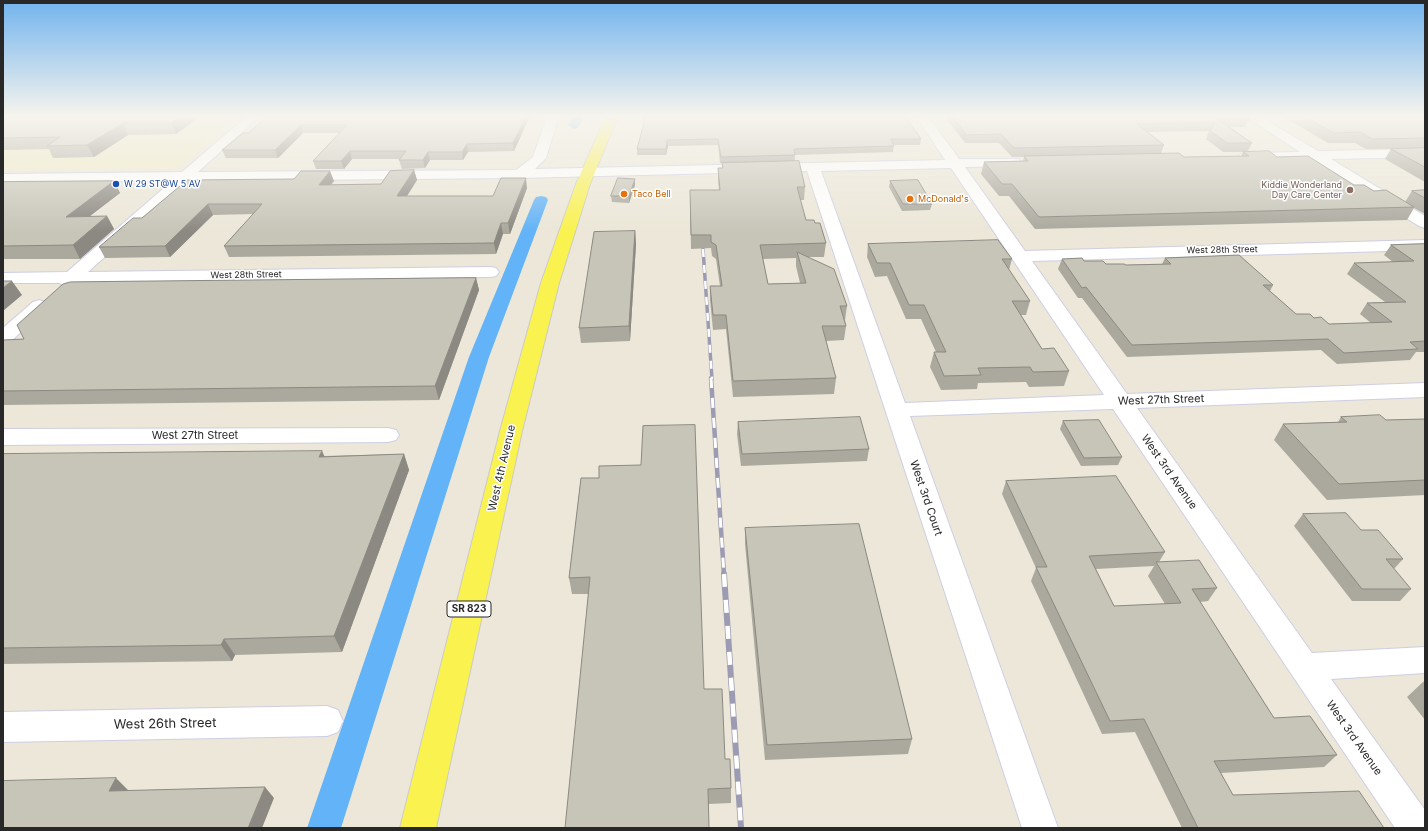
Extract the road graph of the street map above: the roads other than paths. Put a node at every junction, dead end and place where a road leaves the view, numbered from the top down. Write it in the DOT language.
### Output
graph roads {
  1 [pos="213,155"];
  2 [pos="539,155"];
  3 [pos="596,155"];
  4 [pos="949,155"];
  5 [pos="1315,155"];
  6 [pos="1323,155"];
  7 [pos="1232,157"];
  8 [pos="1026,162"];
  9 [pos="955,164"];
  10 [pos="813,167"];
  11 [pos="588,173"];
  12 [pos="519,174"];
  13 [pos="187,177"];
  14 [pos="3,178"];
  15 [pos="1425,224"];
  16 [pos="1425,245"];
  17 [pos="1019,256"];
  18 [pos="490,272"];
  19 [pos="3,278"];
  20 [pos="71,278"];
  21 [pos="3,338"];
  22 [pos="1425,390"];
  23 [pos="1120,401"];
  24 [pos="896,410"];
  25 [pos="388,435"];
  26 [pos="3,437"];
  27 [pos="1425,660"];
  28 [pos="1304,667"];
  29 [pos="327,720"];
  30 [pos="3,727"];
  31 [pos="418,828"];
  32 [pos="1040,828"];
  33 [pos="1416,828"];
  1 -- 13 [label="street"];
  2 -- 12 [label="street"];
  3 -- 11 [label="main road, West 4th Avenue / SR 823"];
  4 -- 9 [label="street, West 3rd Avenue"];
  5 -- 6 [label="street"];
  5 -- 7 [label="street"];
  5 -- 15 [label="street"];
  8 -- 9 [label="street"];
  9 -- 10 [label="street"];
  9 -- 17 [label="street, West 3rd Avenue"];
  10 -- 11 [label="street"];
  10 -- 24 [label="street, West 3rd Court"];
  11 -- 12 [label="street"];
  11 -- 31 [label="main road, West 4th Avenue / SR 823"];
  12 -- 13 [label="street"];
  13 -- 14 [label="street"];
  13 -- 20 [label="street"];
  16 -- 17 [label="street, West 28th Street"];
  17 -- 23 [label="street, West 3rd Avenue"];
  18 -- 20 [label="street, West 28th Street"];
  19 -- 20 [label="street, West 28th Street"];
  20 -- 21 [label="street"];
  22 -- 23 [label="street, West 27th Street"];
  23 -- 24 [label="street, West 27th Street"];
  23 -- 28 [label="street, West 3rd Avenue"];
  24 -- 32 [label="street, West 3rd Court"];
  25 -- 26 [label="street, West 27th Street"];
  27 -- 28 [label="street"];
  28 -- 33 [label="street, West 3rd Avenue"];
  29 -- 30 [label="street, West 26th Street"];
}
